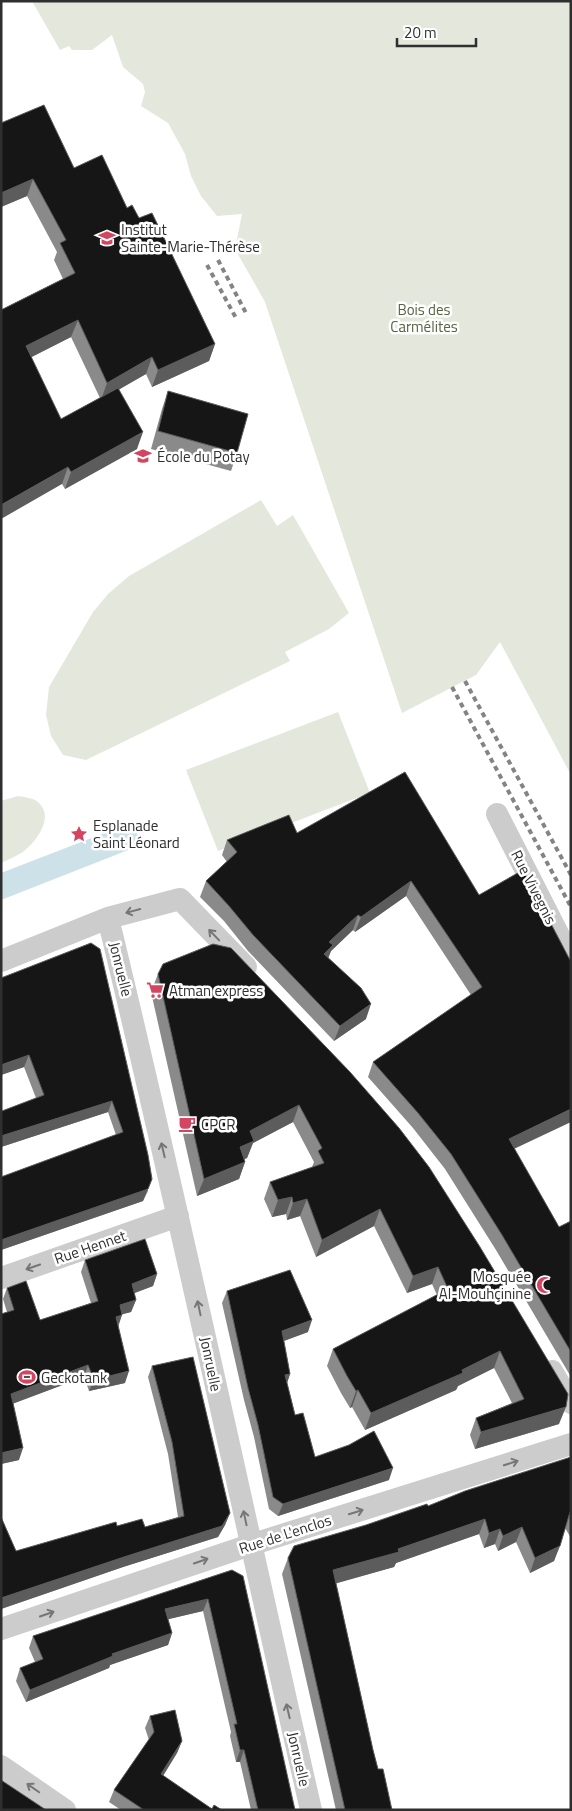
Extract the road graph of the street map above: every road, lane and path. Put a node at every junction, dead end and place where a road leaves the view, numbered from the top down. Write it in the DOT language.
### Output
graph roads {
  1 [pos="497,814"];
  2 [pos="108,918"];
  3 [pos="571,959"];
  4 [pos="1,961"];
  5 [pos="257,980"];
  6 [pos="178,1216"];
  7 [pos="1,1278"];
  8 [pos="541,1351"];
  9 [pos="571,1403"];
  10 [pos="571,1444"];
  11 [pos="250,1545"];
  12 [pos="1,1629"];
  13 [pos="1,1766"];
  14 [pos="65,1810"];
  15 [pos="311,1810"];
  1 -- 3 [label="street, Rue Vivegnis"];
  2 -- 4 [label="street"];
  5 -- 2 [label="street, one-way"];
  6 -- 2 [label="street, Jonruelle, one-way"];
  6 -- 7 [label="street, Rue Hennet, one-way"];
  11 -- 6 [label="street, Jonruelle, one-way"];
  8 -- 9 [label="street"];
  11 -- 10 [label="street, Rue de L'enclos, one-way"];
  12 -- 11 [label="street, Rue de L'enclos, one-way"];
  15 -- 11 [label="street, Jonruelle, one-way"];
  14 -- 13 [label="street, one-way"];
}
